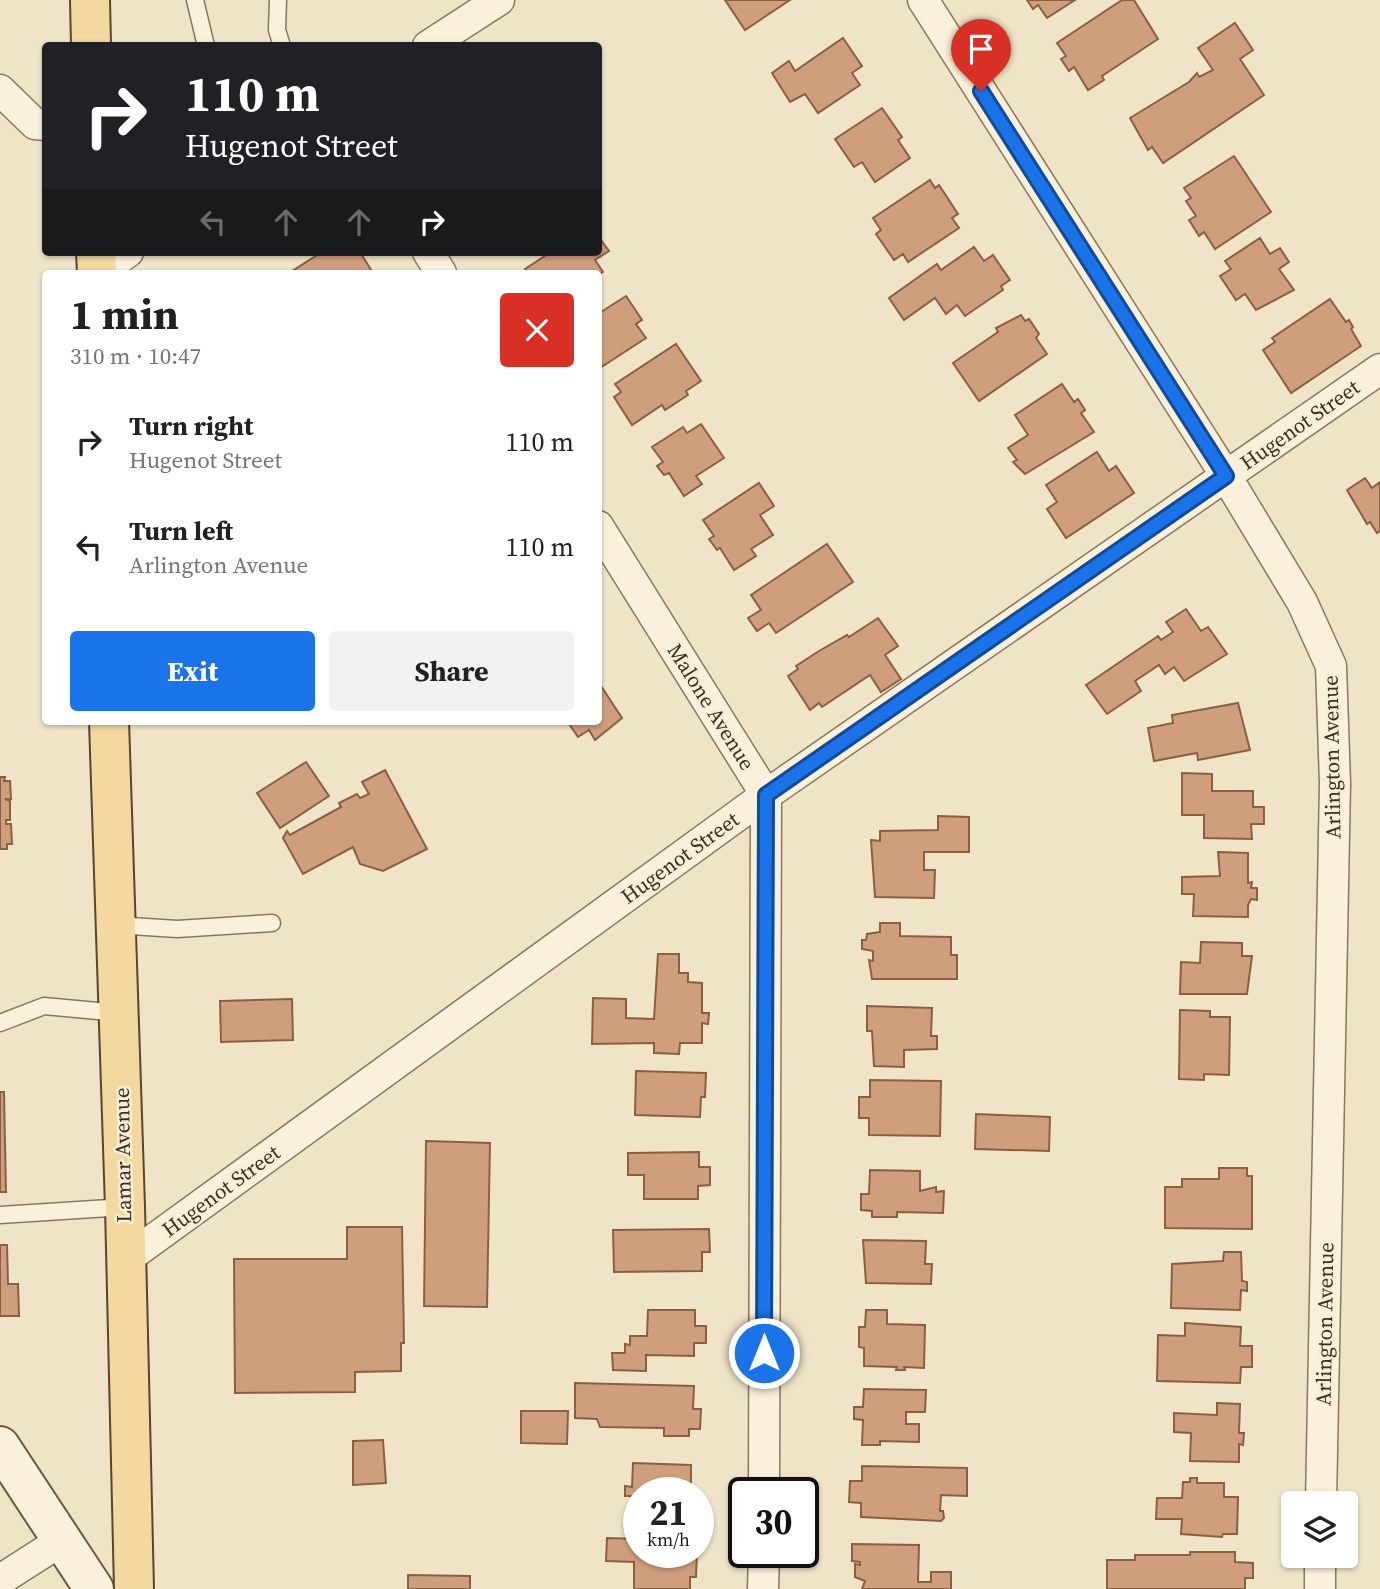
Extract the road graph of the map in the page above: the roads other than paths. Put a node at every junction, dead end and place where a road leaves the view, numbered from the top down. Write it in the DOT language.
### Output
graph roads {
  1 [pos="90,0"];
  2 [pos="195,0"];
  3 [pos="278,0"];
  4 [pos="499,0"];
  5 [pos="923,0"];
  6 [pos="91,42"];
  7 [pos="205,42"];
  8 [pos="278,42"];
  9 [pos="434,42"];
  10 [pos="0,90"];
  11 [pos="42,125"];
  12 [pos="122,256"];
  13 [pos="102,270"];
  14 [pos="1380,369"];
  15 [pos="1226,476"];
  16 [pos="602,532"];
  17 [pos="109,725"];
  18 [pos="766,795"];
  19 [pos="272,923"];
  20 [pos="115,925"];
  21 [pos="119,1013"];
  22 [pos="0,1023"];
  23 [pos="125,1207"];
  24 [pos="0,1215"];
  25 [pos="125,1260"];
  26 [pos="0,1446"];
  27 [pos="764,1477"];
  28 [pos="1321,1491"];
  29 [pos="61,1541"];
  30 [pos="764,1568"];
  31 [pos="1320,1568"];
  32 [pos="0,1580"];
  33 [pos="94,1589"];
  34 [pos="134,1589"];
  35 [pos="763,1589"];
  36 [pos="1320,1589"];
  1 -- 6 [label="main road"];
  2 -- 7 [label="lane"];
  3 -- 8 [label="lane"];
  4 -- 9 [label="street"];
  5 -- 15 [label="street, Arlington Avenue"];
  10 -- 11 [label="street"];
  12 -- 13 [label="street"];
  14 -- 15 [label="street, Hugenot Street"];
  15 -- 18 [label="street, Hugenot Street"];
  15 -- 28 [label="street, Arlington Avenue"];
  16 -- 18 [label="street, Malone Avenue"];
  17 -- 20 [label="main road, Lamar Avenue"];
  18 -- 25 [label="street, Hugenot Street"];
  18 -- 27 [label="street"];
  19 -- 20 [label="lane"];
  20 -- 21 [label="main road, Lamar Avenue"];
  21 -- 22 [label="lane"];
  21 -- 23 [label="main road, Lamar Avenue"];
  23 -- 24 [label="lane"];
  23 -- 25 [label="main road, Lamar Avenue"];
  25 -- 34 [label="main road, Lamar Avenue"];
  26 -- 29 [label="main road"];
  29 -- 32 [label="street"];
  29 -- 33 [label="main road"];
  30 -- 35 [label="street"];
  31 -- 36 [label="street"];
}
